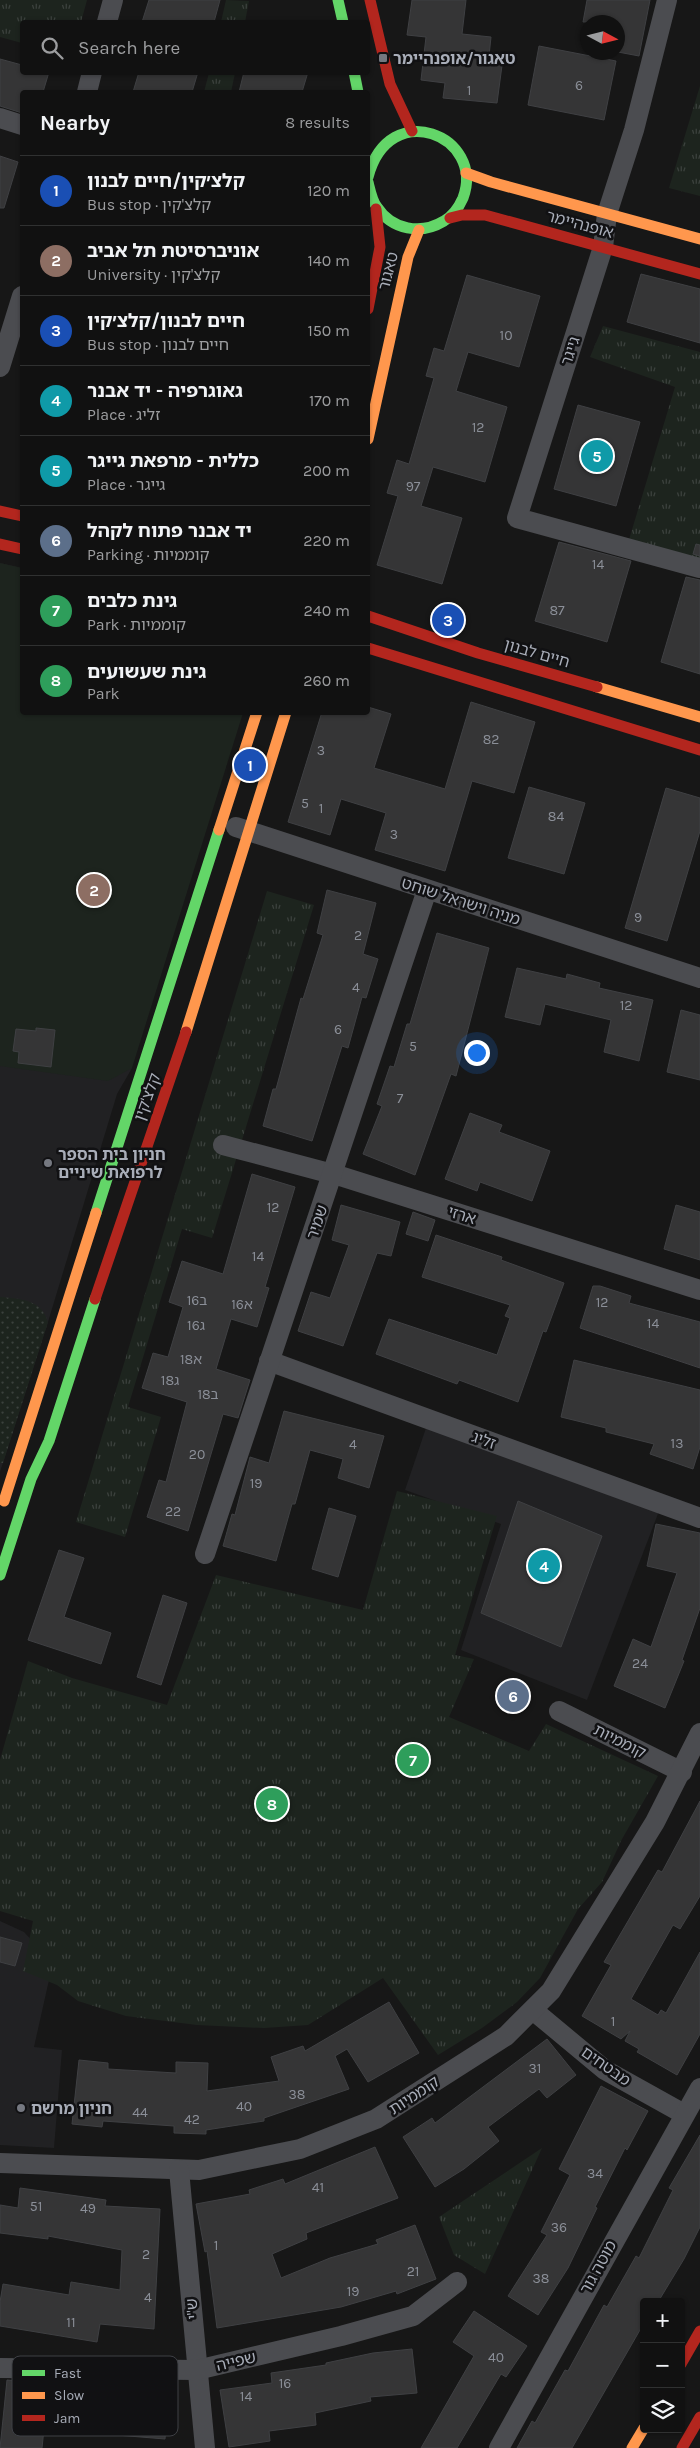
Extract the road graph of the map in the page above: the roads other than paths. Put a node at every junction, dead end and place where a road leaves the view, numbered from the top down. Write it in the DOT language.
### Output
graph roads {
  1 [pos="113,0"];
  2 [pos="338,0"];
  3 [pos="370,0"];
  4 [pos="668,0"];
  5 [pos="108,20"];
  6 [pos="342,20"];
  7 [pos="91,75"];
  8 [pos="355,75"];
  9 [pos="88,90"];
  10 [pos="358,90"];
  11 [pos="0,118"];
  12 [pos="20,124"];
  13 [pos="412,131"];
  14 [pos="370,164"];
  15 [pos="466,172"];
  16 [pos="370,197"];
  17 [pos="376,209"];
  18 [pos="607,214"];
  19 [pos="450,218"];
  20 [pos="419,230"];
  21 [pos="700,239"];
  22 [pos="603,247"];
  23 [pos="700,274"];
  24 [pos="370,300"];
  25 [pos="20,302"];
  26 [pos="1,360"];
  27 [pos="370,430"];
  28 [pos="0,511"];
  29 [pos="20,516"];
  30 [pos="0,544"];
  31 [pos="20,549"];
  32 [pos="700,568"];
  33 [pos="370,617"];
  34 [pos="370,649"];
  35 [pos="256,715"];
  36 [pos="285,715"];
  37 [pos="700,717"];
  38 [pos="700,750"];
  39 [pos="222,822"];
  40 [pos="249,830"];
  41 [pos="427,890"];
  42 [pos="700,978"];
  43 [pos="223,1145"];
  44 [pos="333,1174"];
  45 [pos="700,1290"];
  46 [pos="269,1361"];
  47 [pos="0,1514"];
  48 [pos="700,1518"];
  49 [pos="205,1554"];
  50 [pos="0,1575"];
  51 [pos="559,1711"];
  52 [pos="700,1733"];
  53 [pos="682,1772"];
  54 [pos="534,2010"];
  55 [pos="700,2088"];
  56 [pos="684,2114"];
  57 [pos="0,2163"];
  58 [pos="179,2170"];
  59 [pos="456,2282"];
  60 [pos="700,2331"];
  61 [pos="685,2357"];
  62 [pos="178,2370"];
  63 [pos="197,2370"];
  64 [pos="700,2417"];
  65 [pos="641,2433"];
  66 [pos="205,2448"];
  67 [pos="499,2448"];
  68 [pos="632,2448"];
  69 [pos="682,2448"];
  1 -- 5 [label="street"];
  2 -- 6 [label="street"];
  3 -- 13 [label="street"];
  4 -- 18 [label="street, גייגר"];
  7 -- 9 [label="street"];
  8 -- 10 [label="street"];
  11 -- 12 [label="street"];
  13 -- 14 [label="street"];
  13 -- 15 [label="street"];
  15 -- 18 [label="street, אופנהיימר"];
  15 -- 19 [label="street"];
  16 -- 17 [label="street, טאגור"];
  17 -- 20 [label="street"];
  17 -- 24 [label="street, טאגור"];
  18 -- 21 [label="street, אופנהיימר"];
  18 -- 22 [label="street, גייגר"];
  19 -- 20 [label="street, אופנהיימר"];
  19 -- 22 [label="street, אופנהיימר"];
  20 -- 27 [label="street, טאגור"];
  22 -- 23 [label="street, אופנהיימר"];
  22 -- 32 [label="street, גייגר"];
  25 -- 26 [label="street"];
  28 -- 29 [label="street"];
  30 -- 31 [label="street"];
  33 -- 37 [label="street, חיים לבנון"];
  34 -- 38 [label="street"];
  35 -- 39 [label="street, קלצ'קין"];
  36 -- 40 [label="street, קלצ'קין"];
  39 -- 40 [label="street, מניה וישראל שוחט"];
  39 -- 47 [label="street, קלצ'קין"];
  40 -- 41 [label="street, מניה וישראל שוחט"];
  40 -- 50 [label="street, קלצ'קין"];
  41 -- 42 [label="street, מניה וישראל שוחט"];
  41 -- 44 [label="street, שמיר"];
  43 -- 44 [label="street, ארזי"];
  44 -- 45 [label="street, ארזי"];
  44 -- 46 [label="street, שמיר"];
  46 -- 48 [label="street, זליג"];
  46 -- 49 [label="street, שמיר"];
  51 -- 53 [label="street, קוממיות"];
  52 -- 53 [label="street, קוממיות"];
  53 -- 54 [label="street, קוממיות"];
  54 -- 56 [label="street, מבטחים"];
  54 -- 58 [label="street, קוממיות"];
  55 -- 56 [label="street, מוטה גור"];
  56 -- 67 [label="street, מוטה גור"];
  57 -- 58 [label="street, קוממיות"];
  58 -- 63 [label="street, ש\"י"];
  59 -- 63 [label="street, שפייה"];
  60 -- 61 [label="street"];
  62 -- 63 [label="street, שפייה"];
  63 -- 66 [label="street, ש\"י"];
  64 -- 69 [label="street"];
  65 -- 68 [label="street"];
}
